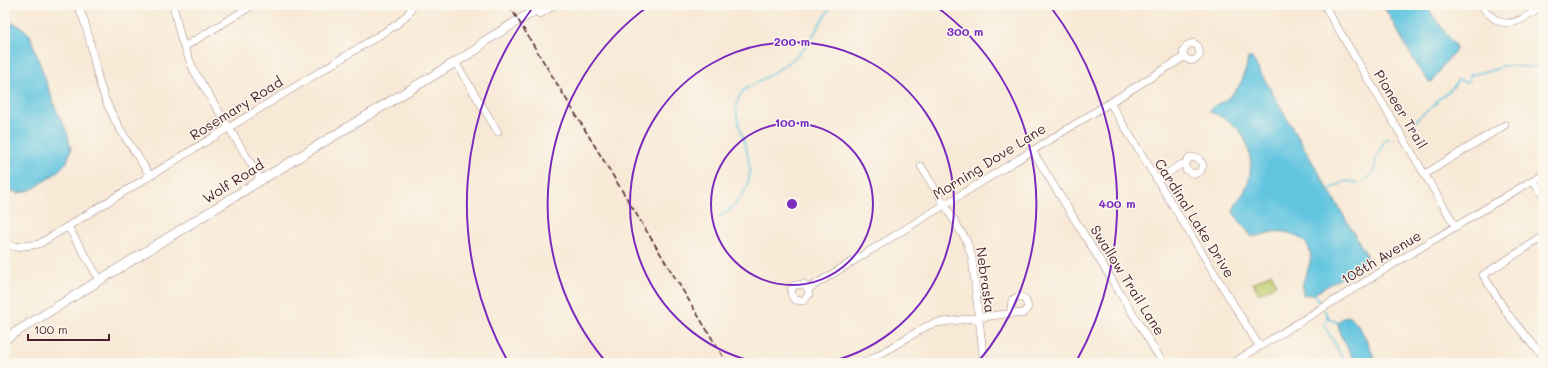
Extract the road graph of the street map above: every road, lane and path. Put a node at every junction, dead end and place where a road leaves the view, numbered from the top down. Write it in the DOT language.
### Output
graph roads {
  1 [pos="77,5"];
  2 [pos="173,5"];
  3 [pos="253,5"];
  4 [pos="413,5"];
  5 [pos="544,5"];
  6 [pos="553,5"];
  7 [pos="1324,5"];
  8 [pos="1481,5"];
  9 [pos="1543,6"];
  10 [pos="184,48"];
  11 [pos="477,49"];
  12 [pos="1184,57"];
  13 [pos="455,62"];
  14 [pos="1110,103"];
  15 [pos="1505,125"];
  16 [pos="229,128"];
  17 [pos="498,132"];
  18 [pos="1032,150"];
  19 [pos="1185,164"];
  20 [pos="921,166"];
  21 [pos="1425,174"];
  22 [pos="1543,174"];
  23 [pos="150,176"];
  24 [pos="261,180"];
  25 [pos="1157,180"];
  26 [pos="1533,180"];
  27 [pos="1543,196"];
  28 [pos="945,204"];
  29 [pos="68,227"];
  30 [pos="1456,227"];
  31 [pos="1543,237"];
  32 [pos="5,244"];
  33 [pos="100,280"];
  34 [pos="808,289"];
  35 [pos="1014,313"];
  36 [pos="979,318"];
  37 [pos="5,339"];
  38 [pos="1259,346"];
  39 [pos="1543,358"];
  40 [pos="850,363"];
  41 [pos="857,363"];
  42 [pos="865,363"];
  43 [pos="984,363"];
  44 [pos="1163,363"];
  45 [pos="1233,363"];
  1 -- 23 [label="street"];
  2 -- 10 [label="street"];
  3 -- 10 [label="street"];
  4 -- 16 [label="street, Rosemary Road"];
  5 -- 11 [label="main road, Wolf Road"];
  6 -- 11 [label="main road, Wolf Road"];
  7 -- 21 [label="street, Pioneer Trail"];
  8 -- 9 [label="street"];
  10 -- 16 [label="street"];
  11 -- 13 [label="main road, Wolf Road"];
  12 -- 14 [label="street, Morning Dove Lane"];
  13 -- 17 [label="street"];
  13 -- 24 [label="main road, Wolf Road"];
  14 -- 18 [label="street, Morning Dove Lane"];
  14 -- 25 [label="street, Cardinal Lake Drive"];
  15 -- 21 [label="street"];
  16 -- 23 [label="street, Rosemary Road"];
  16 -- 24 [label="street"];
  18 -- 28 [label="street, Morning Dove Lane"];
  18 -- 44 [label="street, Swallow Trail Lane"];
  19 -- 25 [label="street"];
  20 -- 28 [label="street, Nebraska"];
  21 -- 30 [label="street, Pioneer Trail"];
  22 -- 26 [label="street, 108th Avenue"];
  23 -- 29 [label="street, Rosemary Road"];
  24 -- 33 [label="main road, Wolf Road"];
  25 -- 38 [label="street, Cardinal Lake Drive"];
  26 -- 27 [label="street"];
  26 -- 30 [label="street, 108th Avenue"];
  28 -- 34 [label="street, Morning Dove Lane"];
  28 -- 36 [label="street, Nebraska"];
  29 -- 32 [label="street, Rosemary Road"];
  29 -- 33 [label="street"];
  30 -- 38 [label="street, 108th Avenue"];
  31 -- 39 [label="street"];
  33 -- 37 [label="main road, Wolf Road"];
  35 -- 36 [label="street"];
  36 -- 42 [label="street"];
  36 -- 43 [label="street, Nebraska"];
  38 -- 45 [label="street, 108th Avenue"];
  40 -- 41 [label="street"];
}
